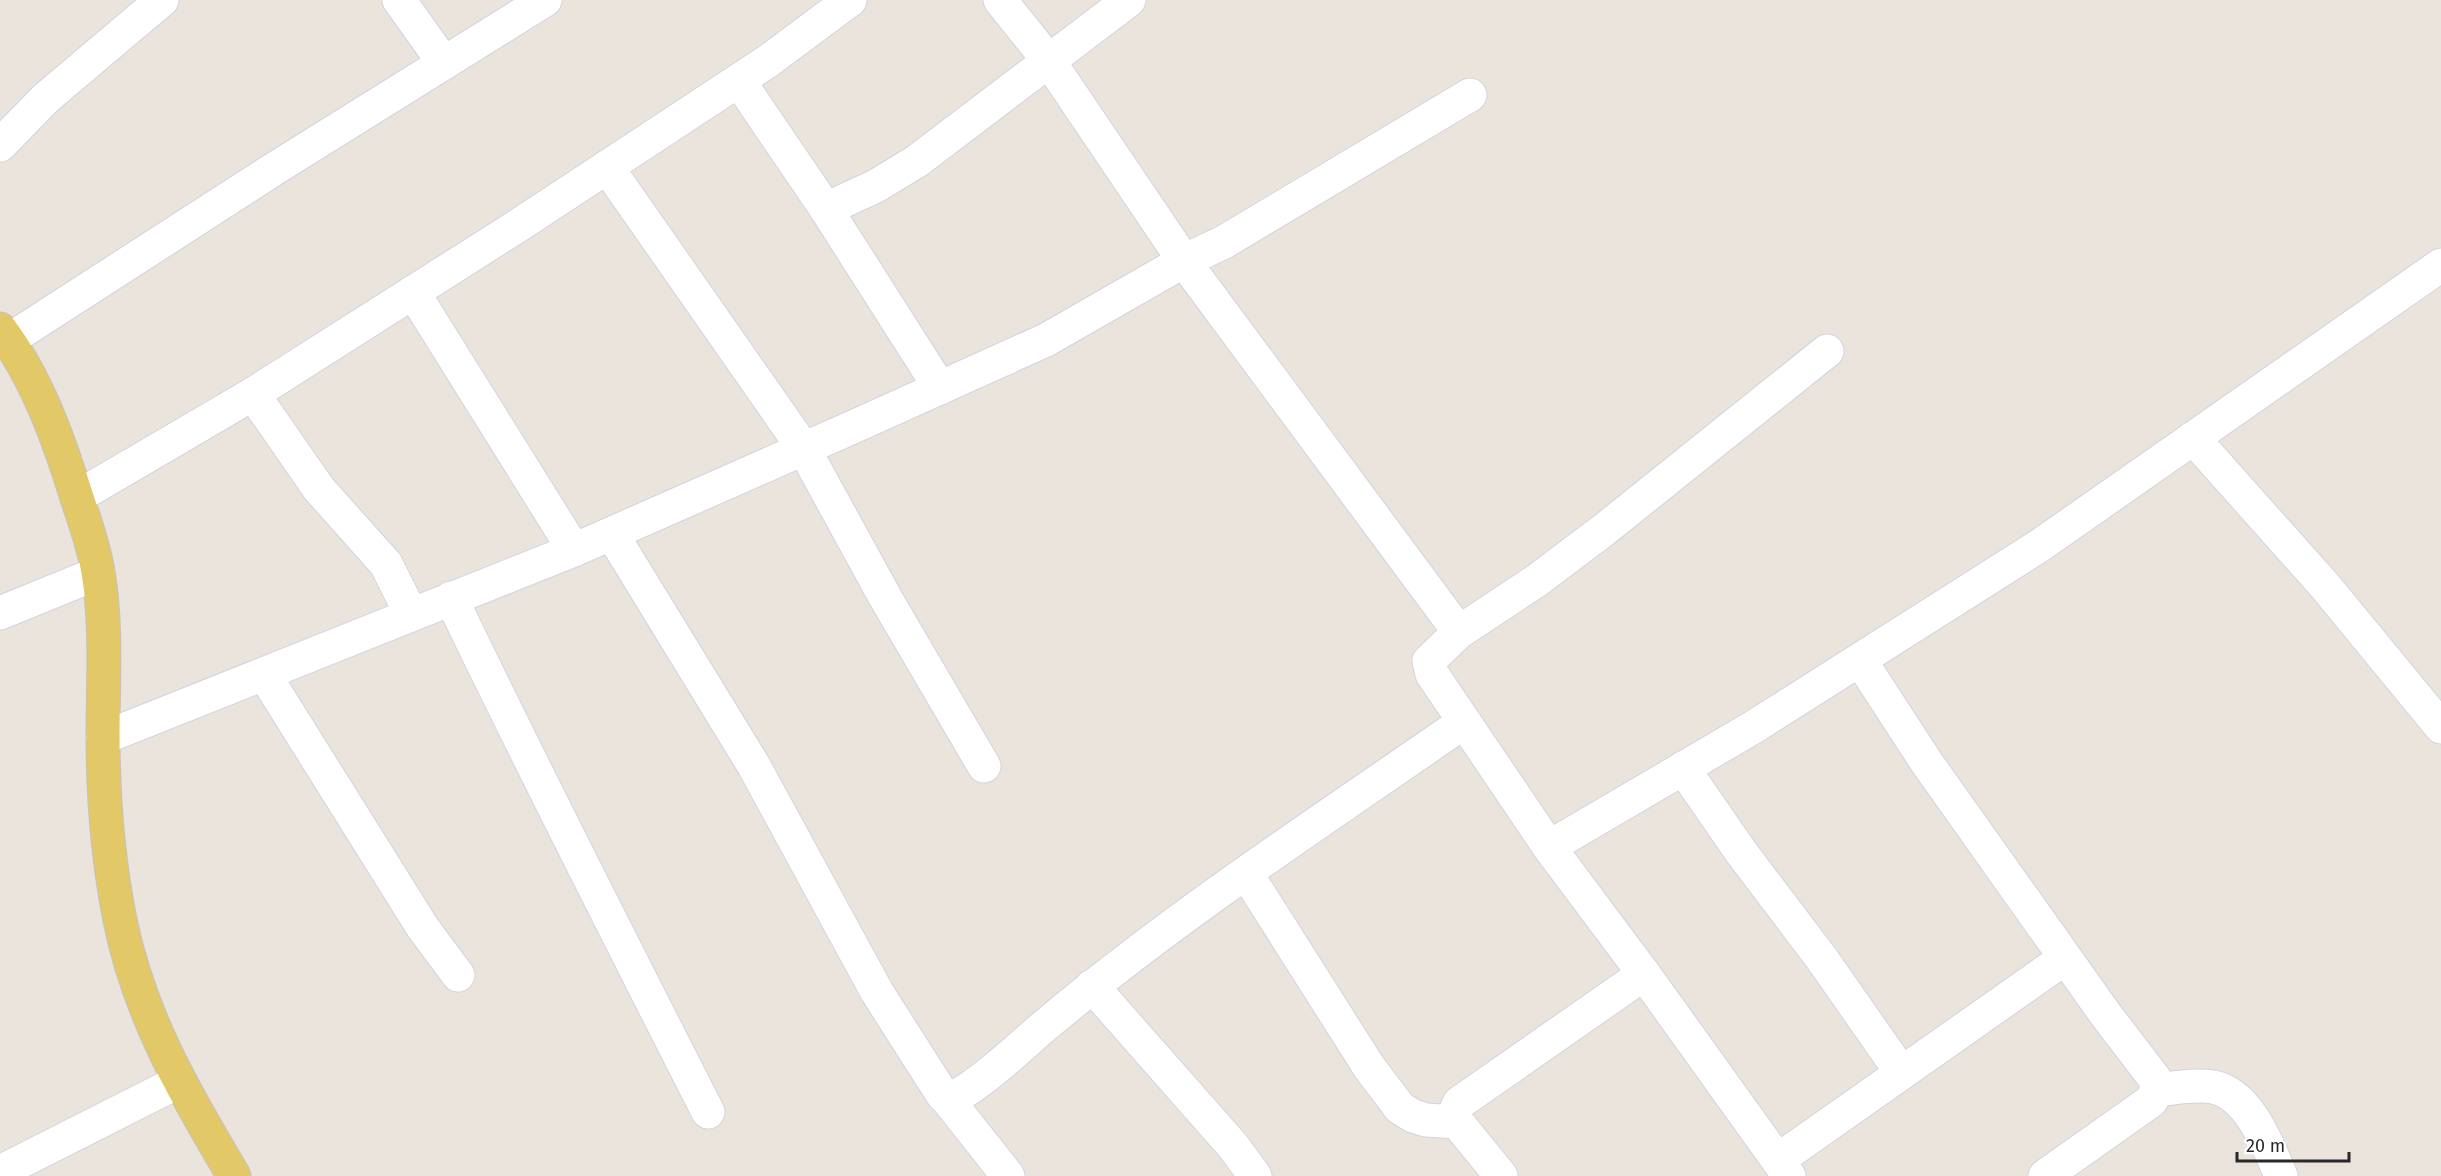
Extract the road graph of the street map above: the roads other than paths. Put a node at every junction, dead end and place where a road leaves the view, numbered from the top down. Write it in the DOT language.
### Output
graph roads {
  1 [pos="162,0"];
  2 [pos="399,0"];
  3 [pos="545,0"];
  4 [pos="850,0"];
  5 [pos="1000,0"];
  6 [pos="1129,0"];
  7 [pos="1049,61"];
  8 [pos="444,63"];
  9 [pos="739,81"];
  10 [pos="1470,95"];
  11 [pos="0,145"];
  12 [pos="607,167"];
  13 [pos="826,208"];
  14 [pos="1184,261"];
  15 [pos="2441,265"];
  16 [pos="413,292"];
  17 [pos="4,335"];
  18 [pos="1827,351"];
  19 [pos="940,388"];
  20 [pos="253,394"];
  21 [pos="2193,438"];
  22 [pos="804,449"];
  23 [pos="77,497"];
  24 [pos="612,534"];
  25 [pos="574,550"];
  26 [pos="98,573"];
  27 [pos="451,598"];
  28 [pos="0,613"];
  29 [pos="411,614"];
  30 [pos="1459,632"];
  31 [pos="1860,660"];
  32 [pos="264,674"];
  33 [pos="1464,722"];
  34 [pos="2441,727"];
  35 [pos="103,738"];
  36 [pos="984,766"];
  37 [pos="1683,768"];
  38 [pos="1548,847"];
  39 [pos="1246,873"];
  40 [pos="2065,958"];
  41 [pos="1644,974"];
  42 [pos="458,975"];
  43 [pos="1092,986"];
  44 [pos="1901,1072"];
  45 [pos="178,1082"];
  46 [pos="2157,1090"];
  47 [pos="947,1099"];
  48 [pos="708,1112"];
  49 [pos="1457,1122"];
  50 [pos="1784,1168"];
  51 [pos="0,1172"];
  52 [pos="234,1176"];
  53 [pos="1008,1176"];
  54 [pos="1255,1176"];
  55 [pos="1501,1176"];
  56 [pos="2045,1176"];
  57 [pos="2281,1176"];
  1 -- 11 [label="street"];
  2 -- 8 [label="street"];
  3 -- 8 [label="street"];
  4 -- 9 [label="street"];
  5 -- 7 [label="street"];
  6 -- 7 [label="street"];
  7 -- 13 [label="street"];
  7 -- 14 [label="street"];
  8 -- 17 [label="street"];
  9 -- 12 [label="street"];
  9 -- 13 [label="street"];
  10 -- 14 [label="street"];
  12 -- 16 [label="street"];
  12 -- 22 [label="street"];
  13 -- 19 [label="street"];
  14 -- 19 [label="street"];
  14 -- 30 [label="street"];
  15 -- 21 [label="street"];
  16 -- 20 [label="street"];
  16 -- 25 [label="street"];
  17 -- 23 [label="main road"];
  18 -- 30 [label="street"];
  19 -- 22 [label="street"];
  20 -- 23 [label="street"];
  20 -- 29 [label="street"];
  21 -- 31 [label="street"];
  21 -- 34 [label="street"];
  22 -- 24 [label="street"];
  22 -- 36 [label="street"];
  23 -- 26 [label="main road"];
  24 -- 25 [label="street"];
  24 -- 47 [label="street"];
  25 -- 27 [label="street"];
  26 -- 28 [label="street"];
  26 -- 35 [label="main road"];
  27 -- 29 [label="street"];
  27 -- 48 [label="street"];
  29 -- 32 [label="street"];
  30 -- 33 [label="street"];
  31 -- 37 [label="street"];
  31 -- 40 [label="street"];
  32 -- 35 [label="street"];
  32 -- 42 [label="street"];
  33 -- 38 [label="street"];
  33 -- 39 [label="street"];
  35 -- 45 [label="main road"];
  37 -- 38 [label="street"];
  37 -- 44 [label="street"];
  38 -- 41 [label="street"];
  39 -- 43 [label="street"];
  39 -- 49 [label="street"];
  40 -- 44 [label="street"];
  40 -- 46 [label="street"];
  41 -- 49 [label="street"];
  41 -- 50 [label="street"];
  43 -- 47 [label="street"];
  43 -- 54 [label="street"];
  44 -- 50 [label="street"];
  45 -- 51 [label="street"];
  45 -- 52 [label="main road"];
  46 -- 56 [label="street"];
  46 -- 57 [label="street"];
  47 -- 53 [label="street"];
  49 -- 55 [label="street"];
}
